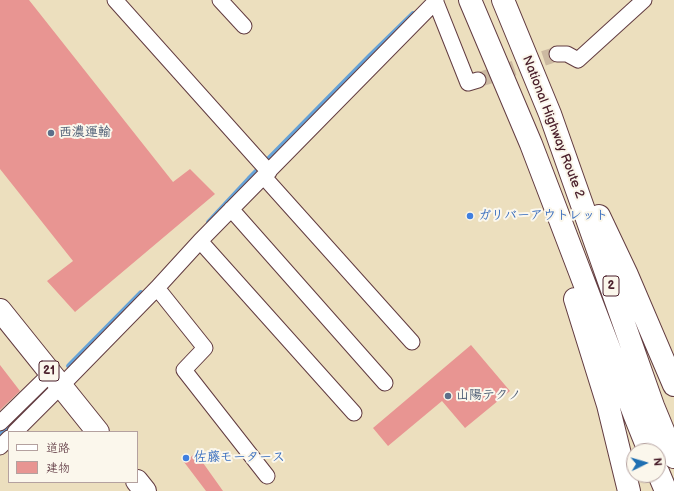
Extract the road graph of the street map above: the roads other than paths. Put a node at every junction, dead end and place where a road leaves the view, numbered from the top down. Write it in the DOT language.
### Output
graph roads {
  1 [pos="115,0"];
  2 [pos="436,0"];
  3 [pos="470,0"];
  4 [pos="502,0"];
  5 [pos="644,0"];
  6 [pos="225,2"];
  7 [pos="244,26"];
  8 [pos="557,54"];
  9 [pos="478,80"];
  10 [pos="550,114"];
  11 [pos="531,144"];
  12 [pos="265,169"];
  13 [pos="232,209"];
  14 [pos="200,241"];
  15 [pos="157,288"];
  16 [pos="0,310"];
  17 [pos="412,342"];
  18 [pos="56,380"];
  19 [pos="385,383"];
  20 [pos="674,385"];
  21 [pos="354,413"];
  22 [pos="0,423"];
  23 [pos="16,431"];
  24 [pos="97,431"];
  25 [pos="8,439"];
  26 [pos="646,443"];
  27 [pos="0,447"];
  28 [pos="674,457"];
  29 [pos="266,476"];
  30 [pos="138,482"];
  31 [pos="145,491"];
  32 [pos="629,491"];
  1 -- 12 [label="street"];
  2 -- 9 [label="street"];
  2 -- 12 [label="street"];
  3 -- 11 [label="main road, National Highway Route 2 / 2"];
  4 -- 10 [label="main road, National Highway Route 2 / 2"];
  5 -- 8 [label="street"];
  6 -- 7 [label="street"];
  10 -- 20 [label="main road, 2"];
  10 -- 28 [label="main road, National Highway Route 2 / 2"];
  11 -- 26 [label="main road, National Highway Route 2 / 2"];
  11 -- 32 [label="main road, 2"];
  12 -- 13 [label="street"];
  12 -- 17 [label="street"];
  13 -- 14 [label="street"];
  13 -- 19 [label="street"];
  14 -- 15 [label="street"];
  14 -- 21 [label="street"];
  15 -- 18 [label="street"];
  15 -- 29 [label="street"];
  16 -- 18 [label="main road, 21"];
  18 -- 22 [label="street"];
  18 -- 23 [label="street"];
  18 -- 24 [label="main road, 21"];
  25 -- 27 [label="street"];
  30 -- 31 [label="main road"];
}
